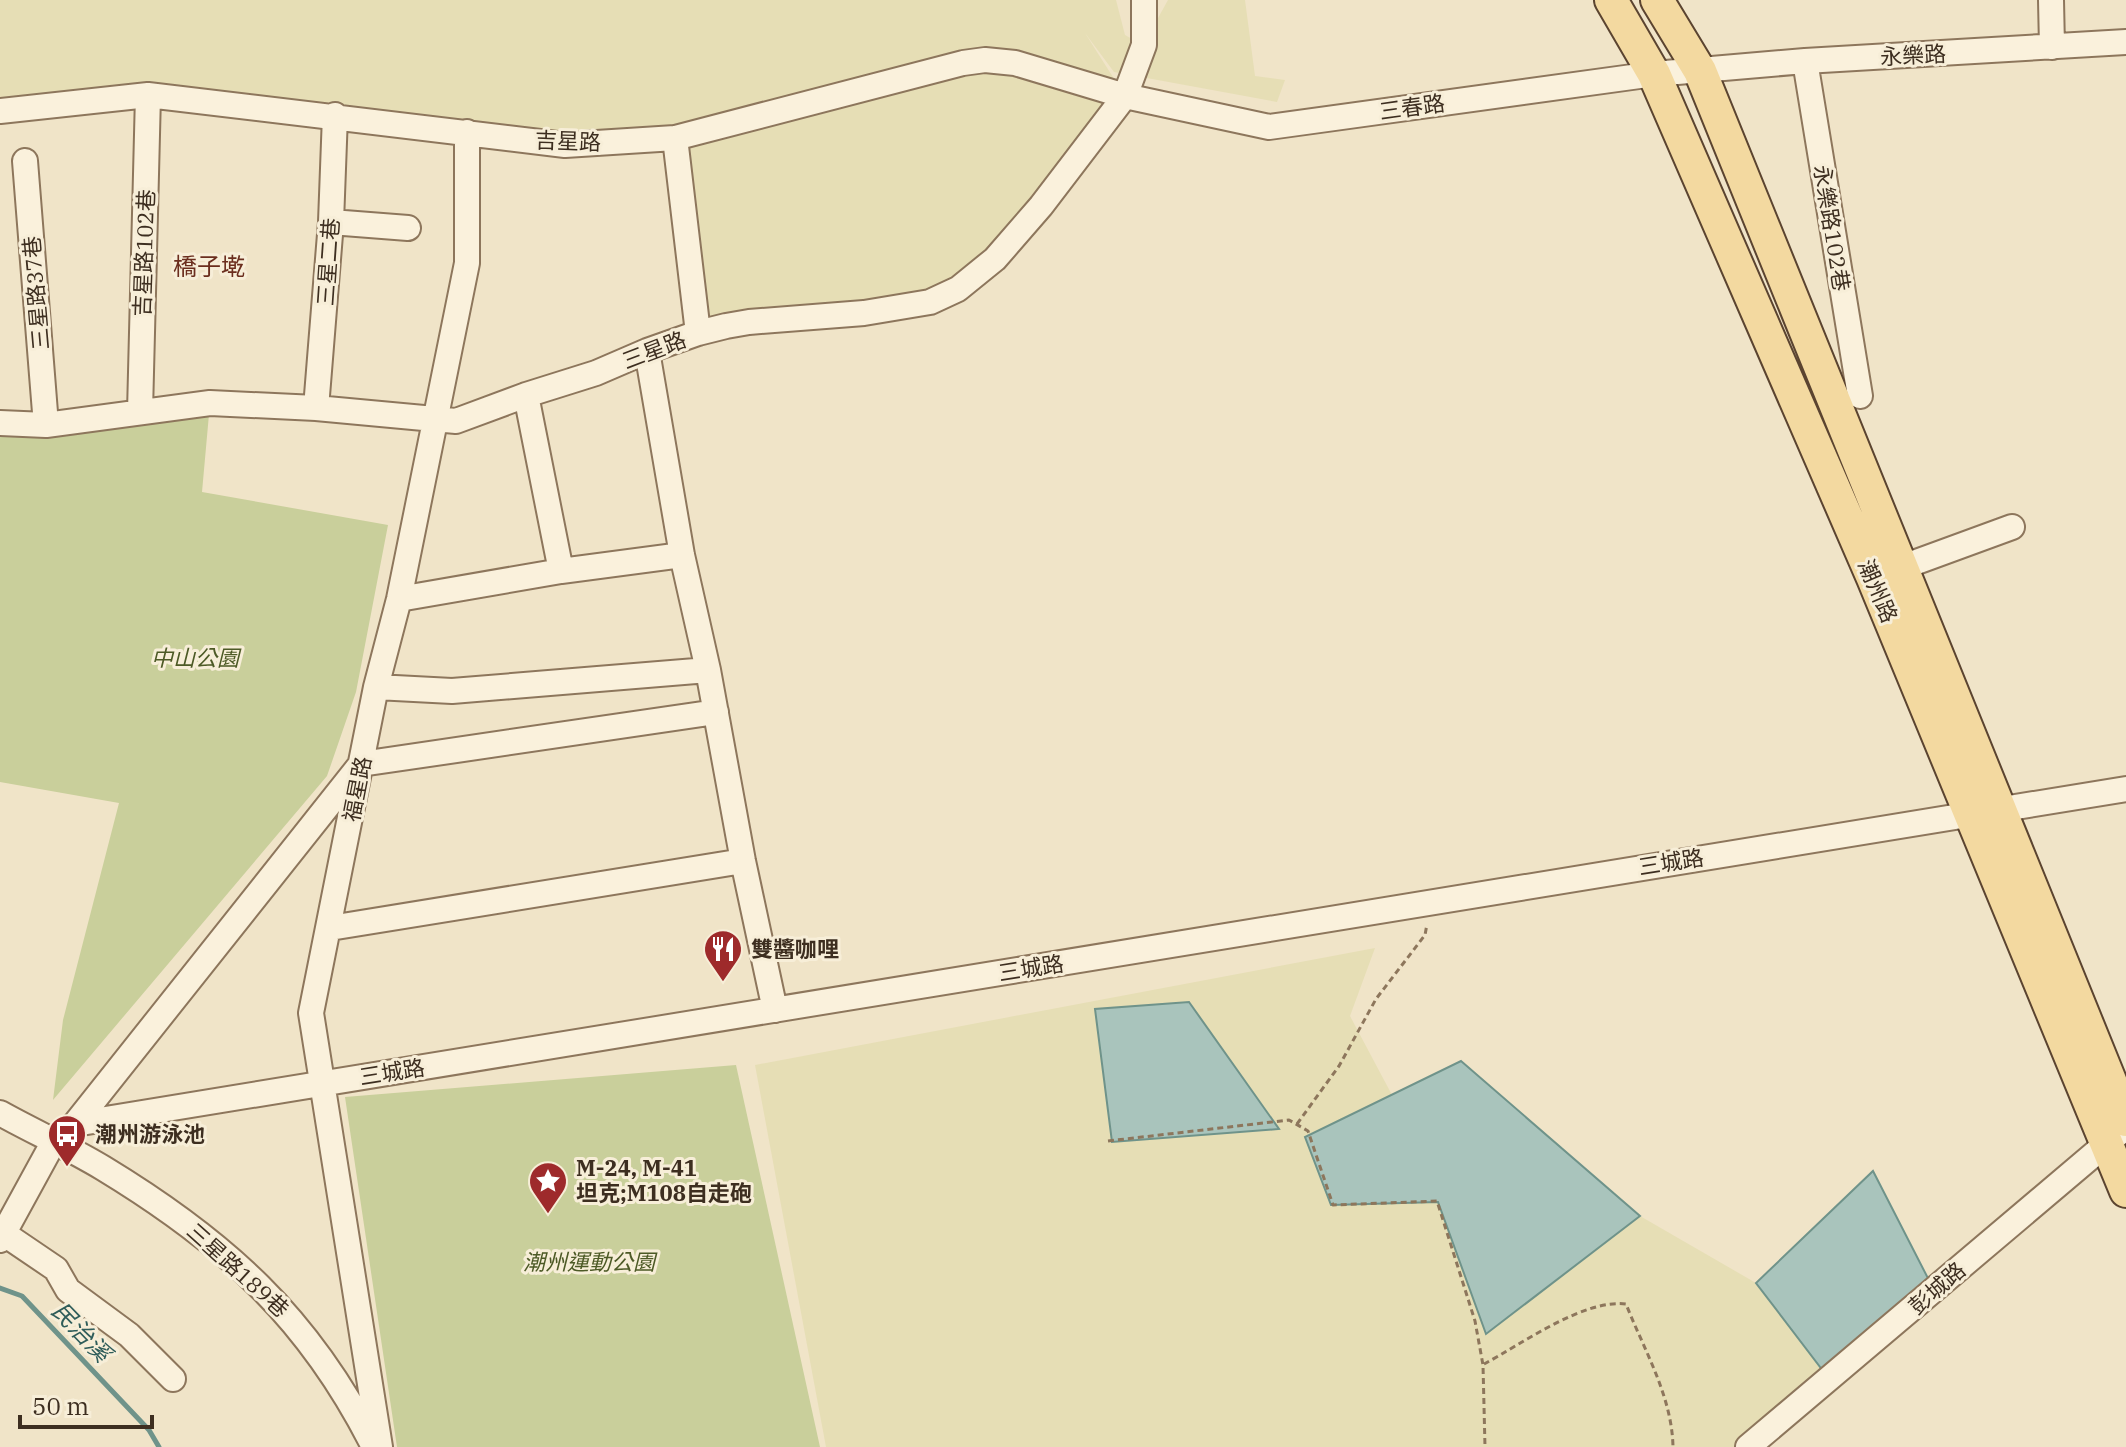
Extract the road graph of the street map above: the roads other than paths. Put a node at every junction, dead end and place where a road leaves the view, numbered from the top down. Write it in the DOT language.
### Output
graph roads {
  1 [pos="1144,0"];
  2 [pos="1611,0"];
  3 [pos="1657,0"];
  4 [pos="2051,0"];
  5 [pos="2126,42"];
  6 [pos="2052,47"];
  7 [pos="1805,61"];
  8 [pos="1700,71"];
  9 [pos="1654,74"];
  10 [pos="148,95"];
  11 [pos="1125,96"];
  12 [pos="0,111"];
  13 [pos="335,115"];
  14 [pos="467,132"];
  15 [pos="675,138"];
  16 [pos="25,161"];
  17 [pos="331,222"];
  18 [pos="408,228"];
  19 [pos="698,333"];
  20 [pos="647,351"];
  21 [pos="526,395"];
  22 [pos="1860,396"];
  23 [pos="316,408"];
  24 [pos="140,412"];
  25 [pos="437,420"];
  26 [pos="0,423"];
  27 [pos="46,425"];
  28 [pos="2012,527"];
  29 [pos="682,555"];
  30 [pos="1900,568"];
  31 [pos="561,571"];
  32 [pos="399,599"];
  33 [pos="708,670"];
  34 [pos="376,687"];
  35 [pos="716,712"];
  36 [pos="361,764"];
  37 [pos="2126,789"];
  38 [pos="1984,811"];
  39 [pos="743,861"];
  40 [pos="330,928"];
  41 [pos="775,1010"];
  42 [pos="323,1083"];
  43 [pos="0,1113"];
  44 [pos="75,1124"];
  45 [pos="2120,1130"];
  46 [pos="53,1143"];
  47 [pos="2126,1191"];
  48 [pos="1,1235"];
  49 [pos="173,1379"];
  50 [pos="374,1447"];
  51 [pos="380,1447"];
  52 [pos="1748,1447"];
  1 -- 11 [label="street, 三星路"];
  2 -- 9 [label="main road, 潮州路"];
  3 -- 8 [label="main road, 潮州路"];
  4 -- 6 [label="street"];
  5 -- 6 [label="street, 永樂路"];
  6 -- 7 [label="street, 永樂路"];
  7 -- 8 [label="street, 永樂路"];
  7 -- 22 [label="street, 永樂路102巷"];
  8 -- 9 [label="street, 三春路"];
  8 -- 30 [label="main road, 潮州路"];
  9 -- 11 [label="street, 三春路"];
  9 -- 38 [label="main road, 潮州路"];
  10 -- 12 [label="street, 吉星路"];
  10 -- 13 [label="street, 吉星路"];
  10 -- 24 [label="street, 吉星路102巷"];
  11 -- 15 [label="street, 吉星路"];
  11 -- 19 [label="street, 三星路"];
  13 -- 14 [label="street, 吉星路"];
  13 -- 17 [label="street, 三星二巷"];
  14 -- 15 [label="street, 吉星路"];
  14 -- 25 [label="street, 福星路"];
  15 -- 19 [label="street"];
  16 -- 27 [label="street, 三星路37巷"];
  17 -- 18 [label="street"];
  17 -- 23 [label="street, 三星二巷"];
  19 -- 20 [label="street, 三星路"];
  20 -- 21 [label="street, 三星路"];
  20 -- 29 [label="street"];
  21 -- 25 [label="street, 三星路"];
  21 -- 31 [label="street"];
  23 -- 24 [label="street, 三星路"];
  23 -- 25 [label="street, 三星路"];
  24 -- 27 [label="street, 三星路"];
  25 -- 32 [label="street, 福星路"];
  26 -- 27 [label="street, 三星路"];
  28 -- 30 [label="street"];
  29 -- 31 [label="street"];
  29 -- 33 [label="street"];
  30 -- 38 [label="main road, 潮州路"];
  31 -- 32 [label="street"];
  32 -- 34 [label="street, 福星路"];
  33 -- 34 [label="street"];
  33 -- 35 [label="street"];
  34 -- 36 [label="street, 福星路"];
  35 -- 36 [label="street"];
  35 -- 39 [label="street"];
  36 -- 40 [label="street, 福星路"];
  36 -- 44 [label="street"];
  37 -- 38 [label="street, 三城路"];
  38 -- 41 [label="street, 三城路"];
  38 -- 45 [label="main road, 潮州路"];
  39 -- 40 [label="street"];
  39 -- 41 [label="street"];
  40 -- 42 [label="street, 福星路"];
  41 -- 42 [label="street, 三城路"];
  42 -- 44 [label="street, 三城路"];
  42 -- 51 [label="street, 福星路"];
  43 -- 46 [label="street"];
  44 -- 46 [label="street"];
  45 -- 47 [label="main road, 潮州路"];
  45 -- 52 [label="street, 彭城路"];
  46 -- 48 [label="street"];
  46 -- 50 [label="street, 三星路189巷"];
  48 -- 49 [label="street"];
}
